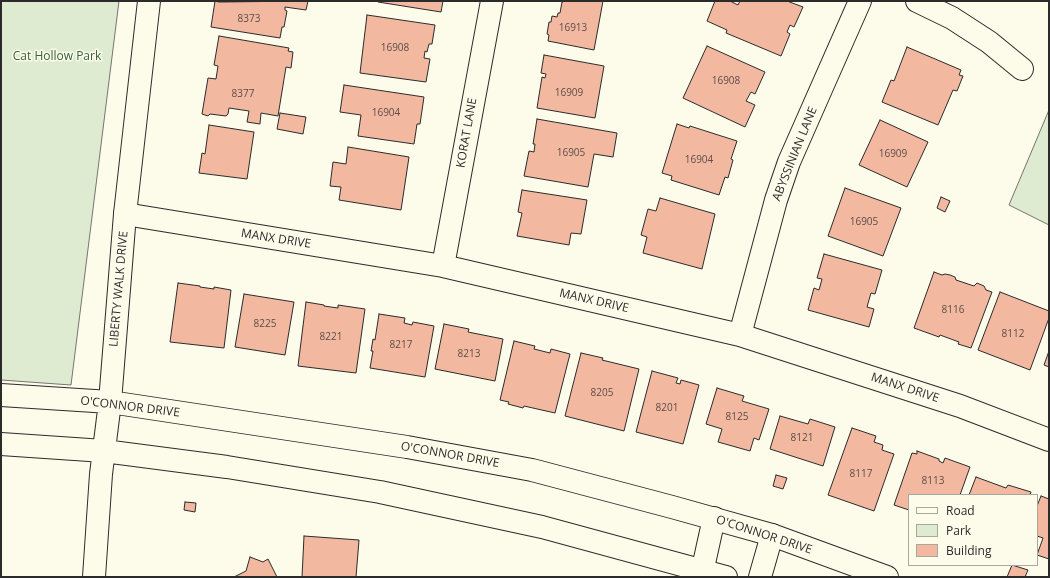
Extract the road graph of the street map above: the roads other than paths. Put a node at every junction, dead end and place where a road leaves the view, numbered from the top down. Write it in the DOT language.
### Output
graph roads {
  1 [pos="149,1"];
  2 [pos="492,1"];
  3 [pos="860,1"];
  4 [pos="917,1"];
  5 [pos="1022,69"];
  6 [pos="125,214"];
  7 [pos="443,266"];
  8 [pos="740,335"];
  9 [pos="1,395"];
  10 [pos="110,402"];
  11 [pos="1049,440"];
  12 [pos="1,444"];
  13 [pos="104,451"];
  14 [pos="714,518"];
  15 [pos="772,535"];
  16 [pos="702,574"];
  17 [pos="94,577"];
  18 [pos="726,577"];
  19 [pos="760,577"];
  20 [pos="887,577"];
  1 -- 6 [label="street, LIBERTY WALK DRIVE"];
  2 -- 7 [label="street, KORAT LANE"];
  3 -- 8 [label="street, ABYSSINIAN LANE"];
  4 -- 5 [label="street"];
  6 -- 7 [label="street, MANX DRIVE"];
  6 -- 10 [label="street, LIBERTY WALK DRIVE"];
  7 -- 8 [label="street, MANX DRIVE"];
  8 -- 11 [label="street, MANX DRIVE"];
  9 -- 10 [label="street, O'CONNOR DRIVE"];
  10 -- 13 [label="street, LIBERTY WALK DRIVE"];
  10 -- 14 [label="street, O'CONNOR DRIVE"];
  12 -- 13 [label="street"];
  13 -- 16 [label="street"];
  13 -- 17 [label="street, LIBERTY WALK DRIVE"];
  14 -- 15 [label="street, O'CONNOR DRIVE"];
  14 -- 16 [label="street"];
  15 -- 19 [label="street"];
  15 -- 20 [label="street, O'CONNOR DRIVE"];
  16 -- 18 [label="street"];
}
